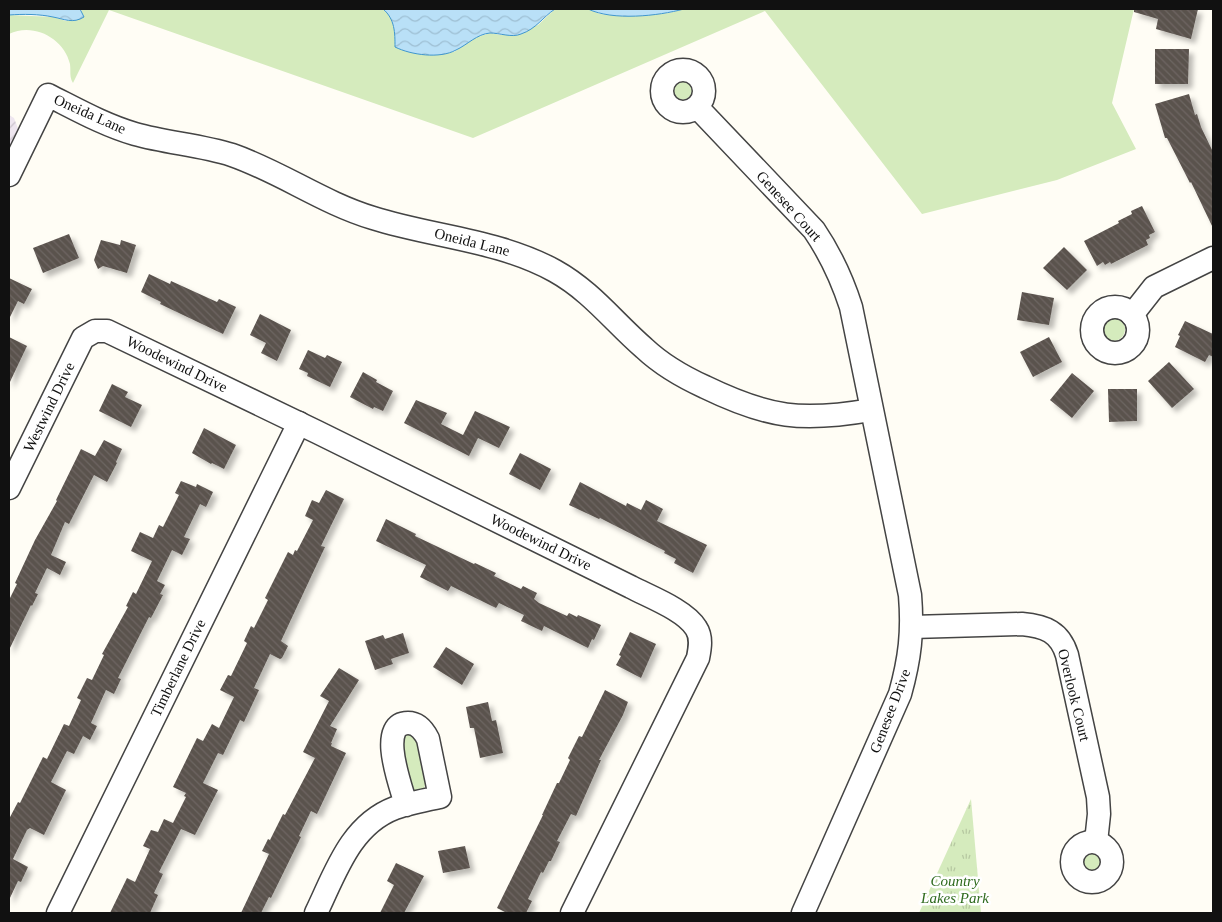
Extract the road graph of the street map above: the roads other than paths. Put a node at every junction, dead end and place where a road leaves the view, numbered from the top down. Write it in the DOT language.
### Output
graph roads {
  1 [pos="697,107"];
  2 [pos="9,175"];
  3 [pos="1213,258"];
  4 [pos="1132,315"];
  5 [pos="95,331"];
  6 [pos="871,410"];
  7 [pos="299,423"];
  8 [pos="9,488"];
  9 [pos="912,627"];
  10 [pos="406,805"];
  11 [pos="1096,842"];
  12 [pos="58,913"];
  13 [pos="316,913"];
  14 [pos="572,913"];
  15 [pos="804,913"];
  1 -- 6 [label="street, Genesee Court"];
  2 -- 6 [label="street, Oneida Lane"];
  3 -- 4 [label="street"];
  5 -- 7 [label="street, Woodewind Drive"];
  5 -- 8 [label="street, Westwind Drive"];
  6 -- 9 [label="street, Genesee Drive"];
  7 -- 12 [label="street, Timberlane Drive"];
  7 -- 14 [label="street, Woodewind Drive"];
  9 -- 11 [label="street, Overlook Court"];
  9 -- 15 [label="street, Genesee Drive"];
  10 -- 13 [label="street"];
}
